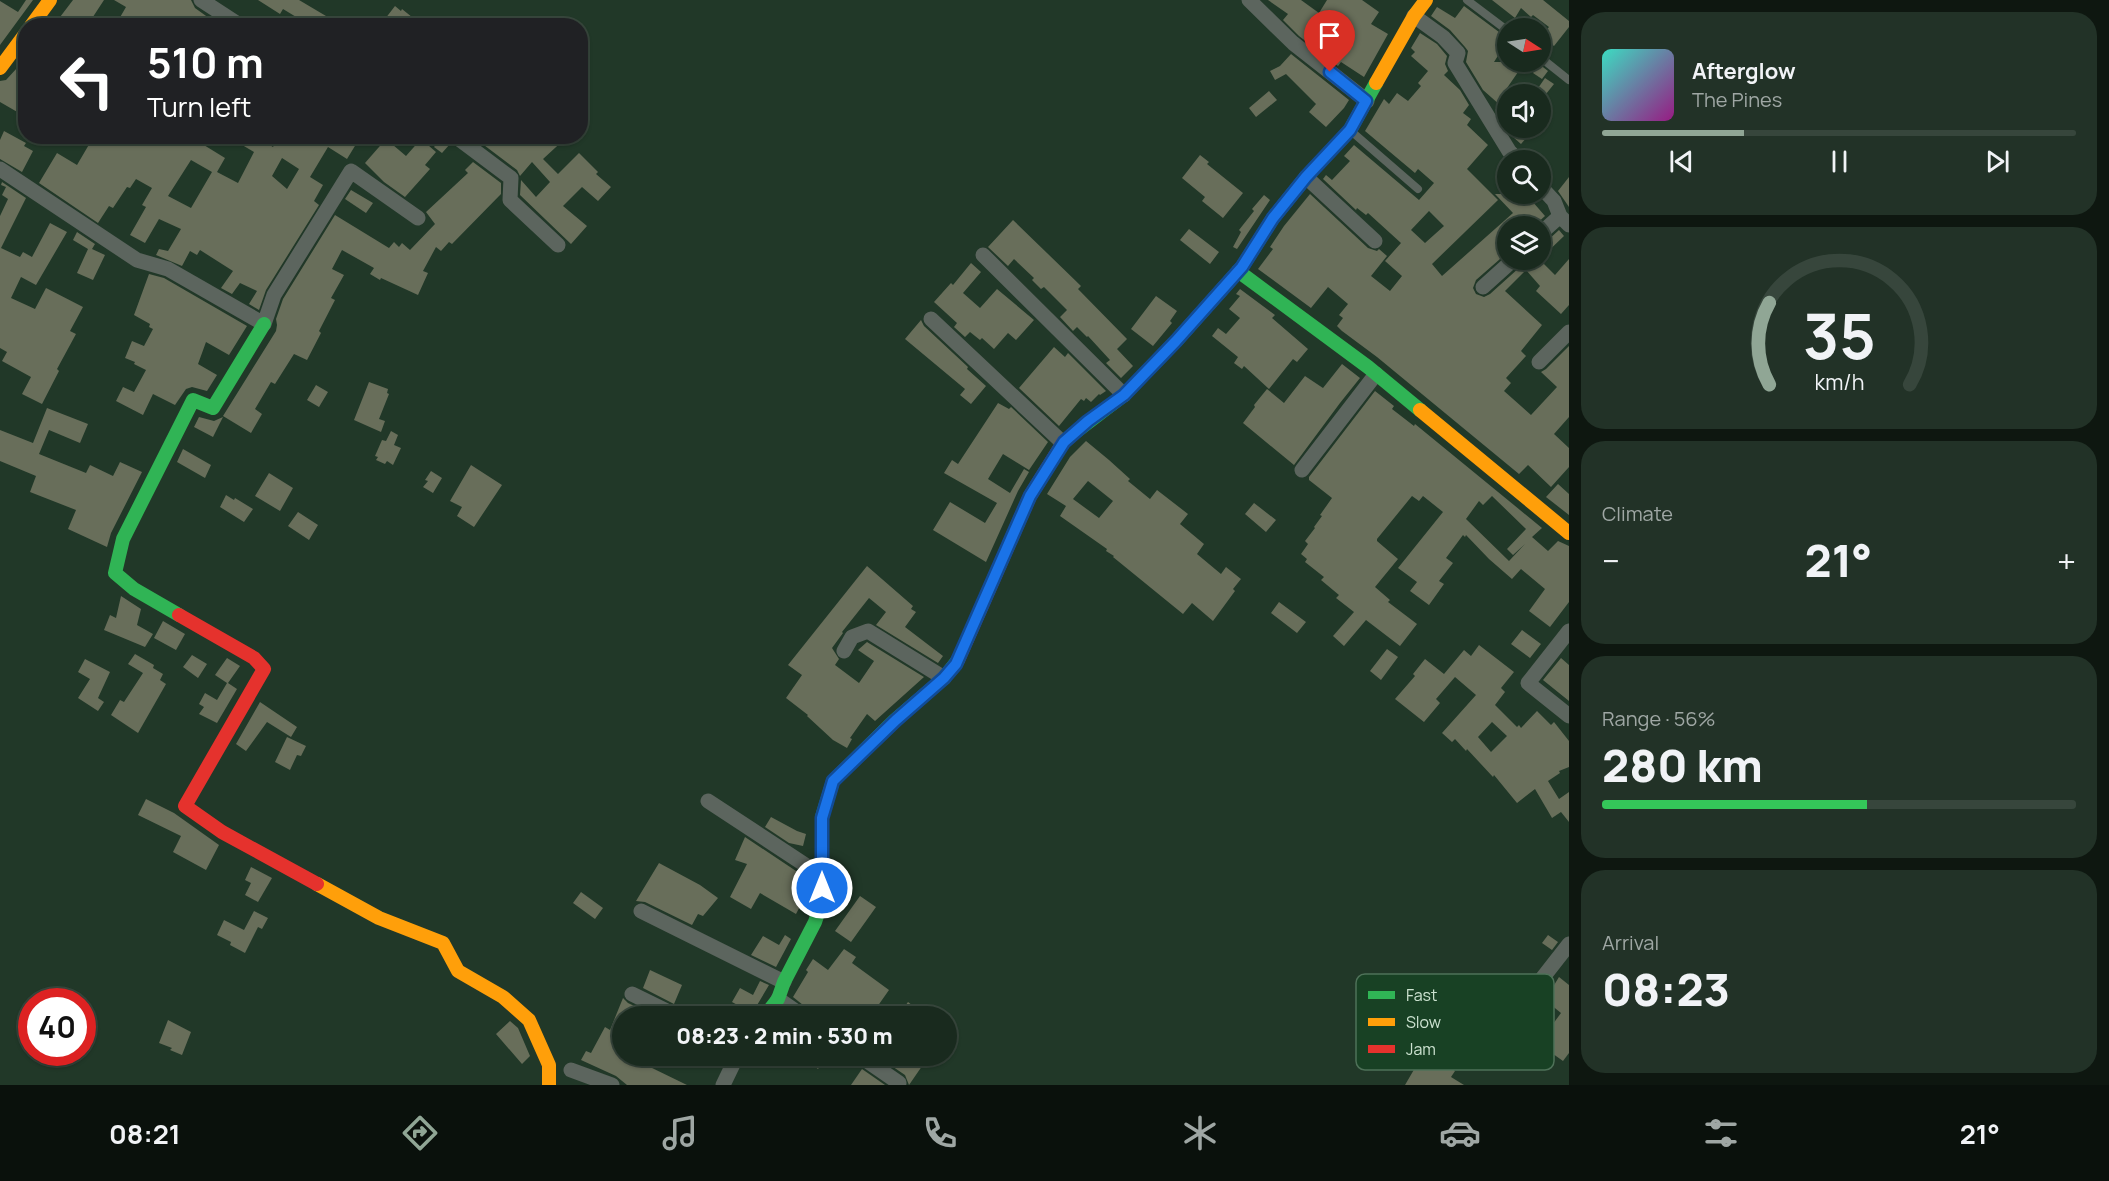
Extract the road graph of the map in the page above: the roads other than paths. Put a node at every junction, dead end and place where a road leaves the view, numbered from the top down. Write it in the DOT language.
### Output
graph roads {
  1 [pos="50,0"];
  2 [pos="201,0"];
  3 [pos="1249,0"];
  4 [pos="1426,0"];
  5 [pos="1467,0"];
  6 [pos="1414,16"];
  7 [pos="37,18"];
  8 [pos="229,18"];
  9 [pos="1497,23"];
  10 [pos="18,44"];
  11 [pos="1551,66"];
  12 [pos="0,68"];
  13 [pos="1569,80"];
  14 [pos="1366,101"];
  15 [pos="1350,130"];
  16 [pos="465,144"];
  17 [pos="1508,150"];
  18 [pos="0,169"];
  19 [pos="1306,177"];
  20 [pos="1418,189"];
  21 [pos="1551,198"];
  22 [pos="418,218"];
  23 [pos="1564,220"];
  24 [pos="1551,228"];
  25 [pos="1375,241"];
  26 [pos="558,245"];
  27 [pos="983,255"];
  28 [pos="1502,270"];
  29 [pos="1238,271"];
  30 [pos="1482,288"];
  31 [pos="931,319"];
  32 [pos="264,324"];
  33 [pos="1569,332"];
  34 [pos="1539,362"];
  35 [pos="1376,374"];
  36 [pos="1124,395"];
  37 [pos="1064,442"];
  38 [pos="1302,470"];
  39 [pos="1569,533"];
  40 [pos="1569,632"];
  41 [pos="844,651"];
  42 [pos="944,678"];
  43 [pos="1569,716"];
  44 [pos="708,801"];
  45 [pos="822,876"];
  46 [pos="641,911"];
  47 [pos="1569,944"];
  48 [pos="1546,974"];
  49 [pos="784,982"];
  50 [pos="632,994"];
  51 [pos="778,999"];
  52 [pos="657,1006"];
  53 [pos="773,1006"];
  54 [pos="788,1006"];
  55 [pos="732,1066"];
  56 [pos="874,1066"];
  57 [pos="571,1070"];
  58 [pos="899,1083"];
  59 [pos="549,1085"];
  60 [pos="612,1085"];
  61 [pos="723,1085"];
  1 -- 7 [label="street"];
  2 -- 8 [label="street"];
  3 -- 14 [label="street"];
  4 -- 6 [label="street"];
  5 -- 9 [label="lane"];
  6 -- 14 [label="street"];
  6 -- 17 [label="street"];
  10 -- 12 [label="street"];
  11 -- 13 [label="lane"];
  14 -- 15 [label="street"];
  15 -- 19 [label="street"];
  15 -- 20 [label="lane"];
  16 -- 26 [label="street"];
  18 -- 32 [label="street"];
  19 -- 25 [label="street"];
  19 -- 29 [label="street"];
  21 -- 23 [label="street"];
  22 -- 32 [label="street"];
  23 -- 24 [label="street"];
  27 -- 36 [label="street"];
  28 -- 30 [label="street"];
  29 -- 35 [label="street"];
  29 -- 36 [label="street"];
  31 -- 37 [label="street"];
  32 -- 59 [label="street"];
  33 -- 34 [label="street"];
  35 -- 38 [label="street"];
  35 -- 39 [label="street"];
  36 -- 37 [label="street"];
  37 -- 42 [label="street"];
  40 -- 43 [label="street"];
  41 -- 42 [label="street"];
  42 -- 45 [label="street"];
  44 -- 45 [label="street"];
  45 -- 49 [label="street"];
  46 -- 49 [label="street"];
  47 -- 48 [label="street"];
  49 -- 51 [label="street"];
  50 -- 52 [label="street"];
  51 -- 53 [label="street"];
  51 -- 54 [label="street"];
  55 -- 61 [label="street"];
  56 -- 58 [label="street"];
  57 -- 60 [label="street"];
}
